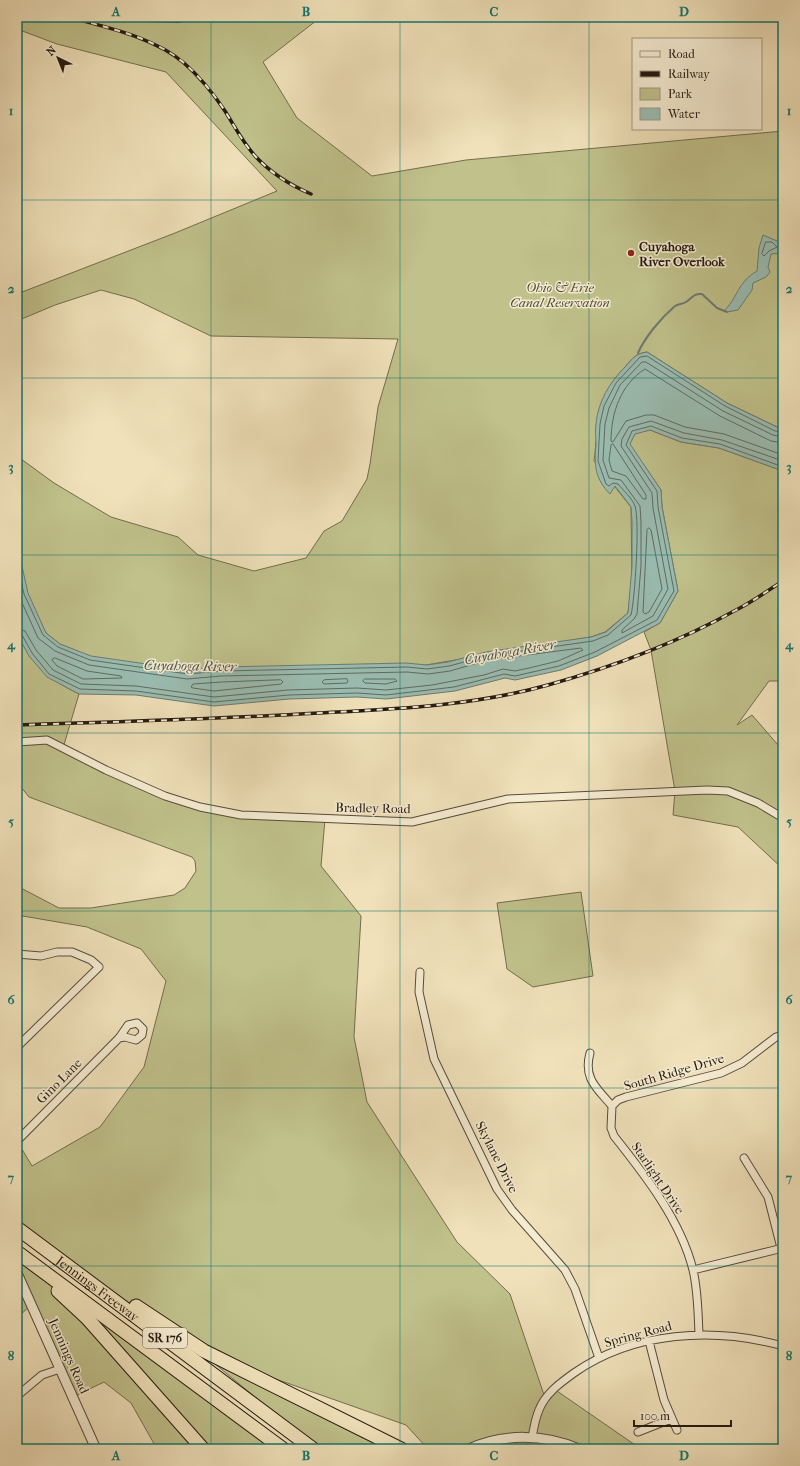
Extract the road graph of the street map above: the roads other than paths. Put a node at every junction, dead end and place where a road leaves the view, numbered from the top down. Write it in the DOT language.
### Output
graph roads {
  1 [pos="17,742"];
  2 [pos="783,818"];
  3 [pos="17,954"];
  4 [pos="420,972"];
  5 [pos="783,1035"];
  6 [pos="119,1038"];
  7 [pos="17,1047"];
  8 [pos="590,1053"];
  9 [pos="612,1106"];
  10 [pos="17,1141"];
  11 [pos="744,1158"];
  12 [pos="17,1228"];
  13 [pos="782,1248"];
  14 [pos="17,1252"];
  15 [pos="17,1256"];
  16 [pos="693,1270"];
  17 [pos="17,1273"];
  18 [pos="85,1277"];
  19 [pos="699,1334"];
  20 [pos="649,1341"];
  21 [pos="783,1346"];
  22 [pos="600,1358"];
  23 [pos="60,1369"];
  24 [pos="17,1396"];
  25 [pos="671,1419"];
  26 [pos="677,1430"];
  27 [pos="638,1432"];
  28 [pos="532,1437"];
  29 [pos="96,1449"];
  30 [pos="203,1449"];
  31 [pos="283,1449"];
  32 [pos="313,1449"];
  33 [pos="402,1449"];
  34 [pos="469,1449"];
  35 [pos="579,1449"];
  1 -- 2 [label="street, Bradley Road"];
  3 -- 7 [label="street"];
  4 -- 22 [label="street, Skylane Drive"];
  5 -- 9 [label="street, South Ridge Drive"];
  6 -- 10 [label="street, Gino Lane"];
  8 -- 9 [label="street"];
  9 -- 16 [label="street, Starlight Drive"];
  11 -- 13 [label="street"];
  12 -- 18 [label="highway, Jennings Freeway / SR 176"];
  13 -- 16 [label="street"];
  14 -- 31 [label="highway, Jennings Freeway / SR 176"];
  15 -- 30 [label="highway"];
  16 -- 19 [label="street, Starlight Drive"];
  17 -- 23 [label="street, Jennings Road"];
  18 -- 32 [label="highway, Jennings Freeway / SR 176"];
  18 -- 33 [label="highway"];
  19 -- 20 [label="street, Spring Road"];
  19 -- 21 [label="street, Spring Road"];
  20 -- 22 [label="street, Spring Road"];
  20 -- 25 [label="street"];
  22 -- 28 [label="street, Spring Road"];
  23 -- 24 [label="street"];
  23 -- 29 [label="street, Jennings Road"];
  25 -- 26 [label="street"];
  25 -- 27 [label="street"];
  28 -- 34 [label="street"];
  28 -- 35 [label="street"];
}
